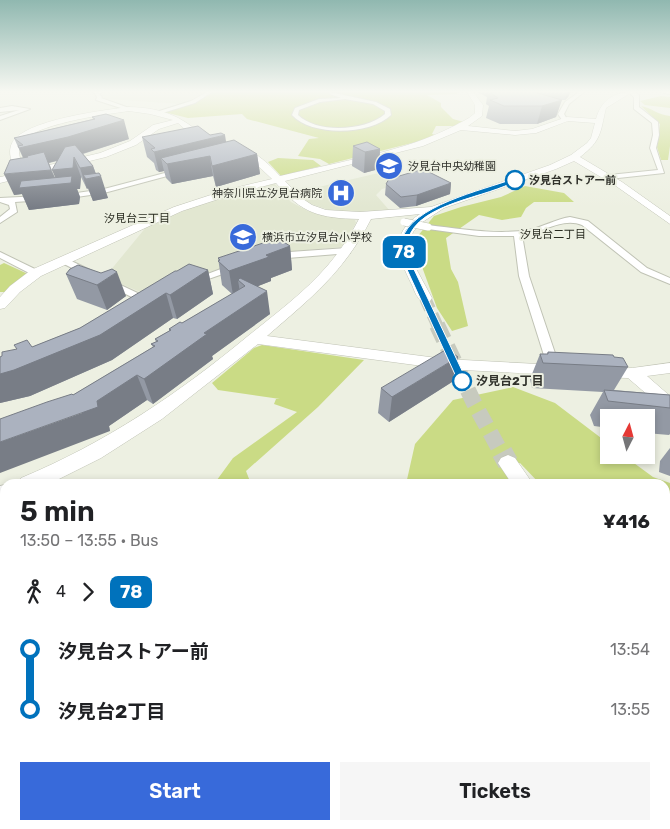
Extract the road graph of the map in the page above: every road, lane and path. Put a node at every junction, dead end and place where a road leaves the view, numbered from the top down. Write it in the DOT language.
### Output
graph roads {
  1 [pos="34,131"];
  2 [pos="151,131"];
  3 [pos="192,131"];
  4 [pos="451,131"];
  5 [pos="483,131"];
  6 [pos="534,131"];
  7 [pos="597,131"];
  8 [pos="656,131"];
  9 [pos="247,153"];
  10 [pos="574,157"];
  11 [pos="230,158"];
  12 [pos="185,170"];
  13 [pos="20,176"];
  14 [pos="609,177"];
  15 [pos="0,180"];
  16 [pos="278,180"];
  17 [pos="3,200"];
  18 [pos="431,210"];
  19 [pos="366,215"];
  20 [pos="0,220"];
  21 [pos="670,221"];
  22 [pos="404,222"];
  23 [pos="518,233"];
  24 [pos="347,251"];
  25 [pos="0,255"];
  26 [pos="262,259"];
  27 [pos="63,260"];
  28 [pos="242,265"];
  29 [pos="36,273"];
  30 [pos="670,281"];
  31 [pos="182,285"];
  32 [pos="425,298"];
  33 [pos="0,305"];
  34 [pos="132,305"];
  35 [pos="254,339"];
  36 [pos="670,368"];
  37 [pos="555,370"];
  38 [pos="632,373"];
  39 [pos="670,405"];
  40 [pos="508,463"];
  41 [pos="39,479"];
  42 [pos="519,479"];
  1 -- 13 [label="street"];
  2 -- 13 [label="street"];
  3 -- 9 [label="street"];
  4 -- 16 [label="street"];
  5 -- 6 [label="street"];
  7 -- 10 [label="street"];
  8 -- 14 [label="street"];
  9 -- 11 [label="street"];
  9 -- 16 [label="street"];
  10 -- 14 [label="street"];
  10 -- 18 [label="street"];
  12 -- 17 [label="street"];
  13 -- 15 [label="street"];
  14 -- 21 [label="street"];
  16 -- 19 [label="street"];
  16 -- 27 [label="street"];
  17 -- 20 [label="street"];
  18 -- 19 [label="street"];
  18 -- 32 [label="street"];
  19 -- 24 [label="street"];
  22 -- 23 [label="street, bridge"];
  23 -- 30 [label="street"];
  23 -- 37 [label="street"];
  24 -- 26 [label="street"];
  24 -- 35 [label="street"];
  25 -- 29 [label="street"];
  27 -- 29 [label="street"];
  27 -- 34 [label="street"];
  28 -- 31 [label="street"];
  29 -- 33 [label="street"];
  35 -- 37 [label="street"];
  35 -- 41 [label="street"];
  36 -- 38 [label="street"];
  37 -- 38 [label="street"];
  38 -- 39 [label="street"];
  40 -- 42 [label="street"];
}
